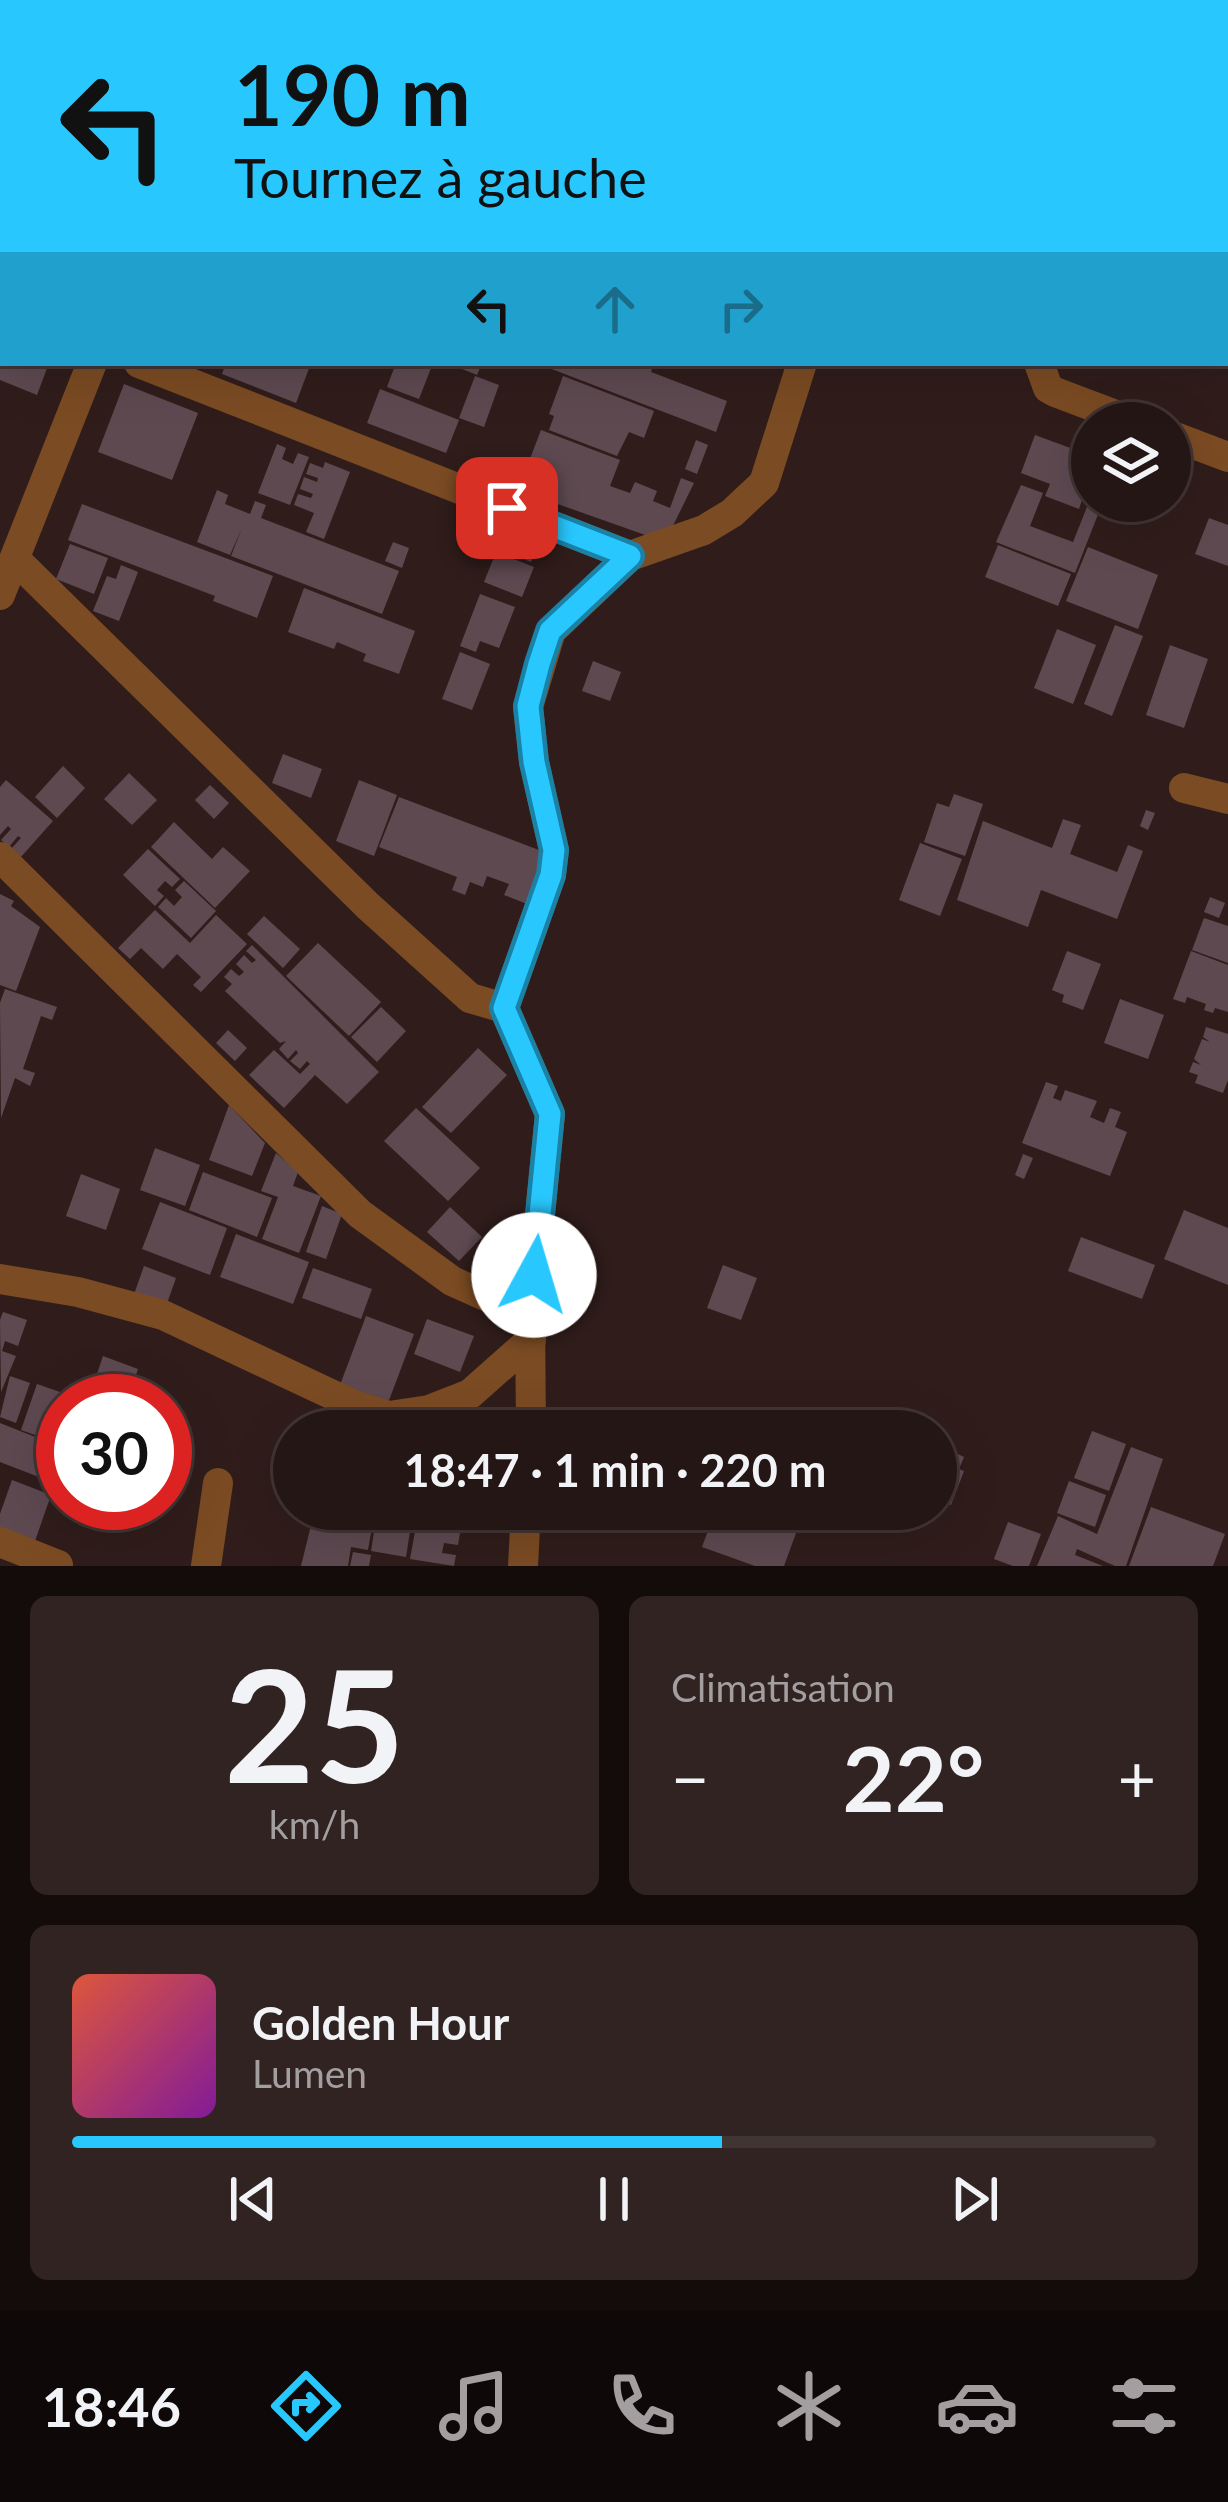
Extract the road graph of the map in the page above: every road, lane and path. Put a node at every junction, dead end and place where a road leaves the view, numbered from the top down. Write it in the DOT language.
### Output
graph roads {
  1 [pos="91,366"];
  2 [pos="147,366"];
  3 [pos="801,366"];
  4 [pos="1040,366"];
  5 [pos="1081,402"];
  6 [pos="1191,443"];
  7 [pos="1228,457"];
  8 [pos="630,556"];
  9 [pos="16,560"];
  10 [pos="0,595"];
  11 [pos="1184,788"];
  12 [pos="1228,799"];
  13 [pos="0,857"];
  14 [pos="504,1008"];
  15 [pos="0,1279"];
  16 [pos="530,1328"];
  17 [pos="530,1410"];
  18 [pos="218,1483"];
  19 [pos="525,1530"];
  20 [pos="0,1542"];
  21 [pos="58,1564"];
  22 [pos="206,1566"];
  23 [pos="523,1566"];
  1 -- 9 [label="street"];
  2 -- 8 [label="street"];
  3 -- 8 [label="street"];
  4 -- 5 [label="street"];
  6 -- 7 [label="street"];
  8 -- 14 [label="street"];
  9 -- 10 [label="street"];
  9 -- 14 [label="street"];
  11 -- 12 [label="street"];
  13 -- 16 [label="street"];
  14 -- 16 [label="street"];
  15 -- 16 [label="street"];
  16 -- 17 [label="street"];
  18 -- 22 [label="street"];
  19 -- 23 [label="street"];
  20 -- 21 [label="street"];
}
